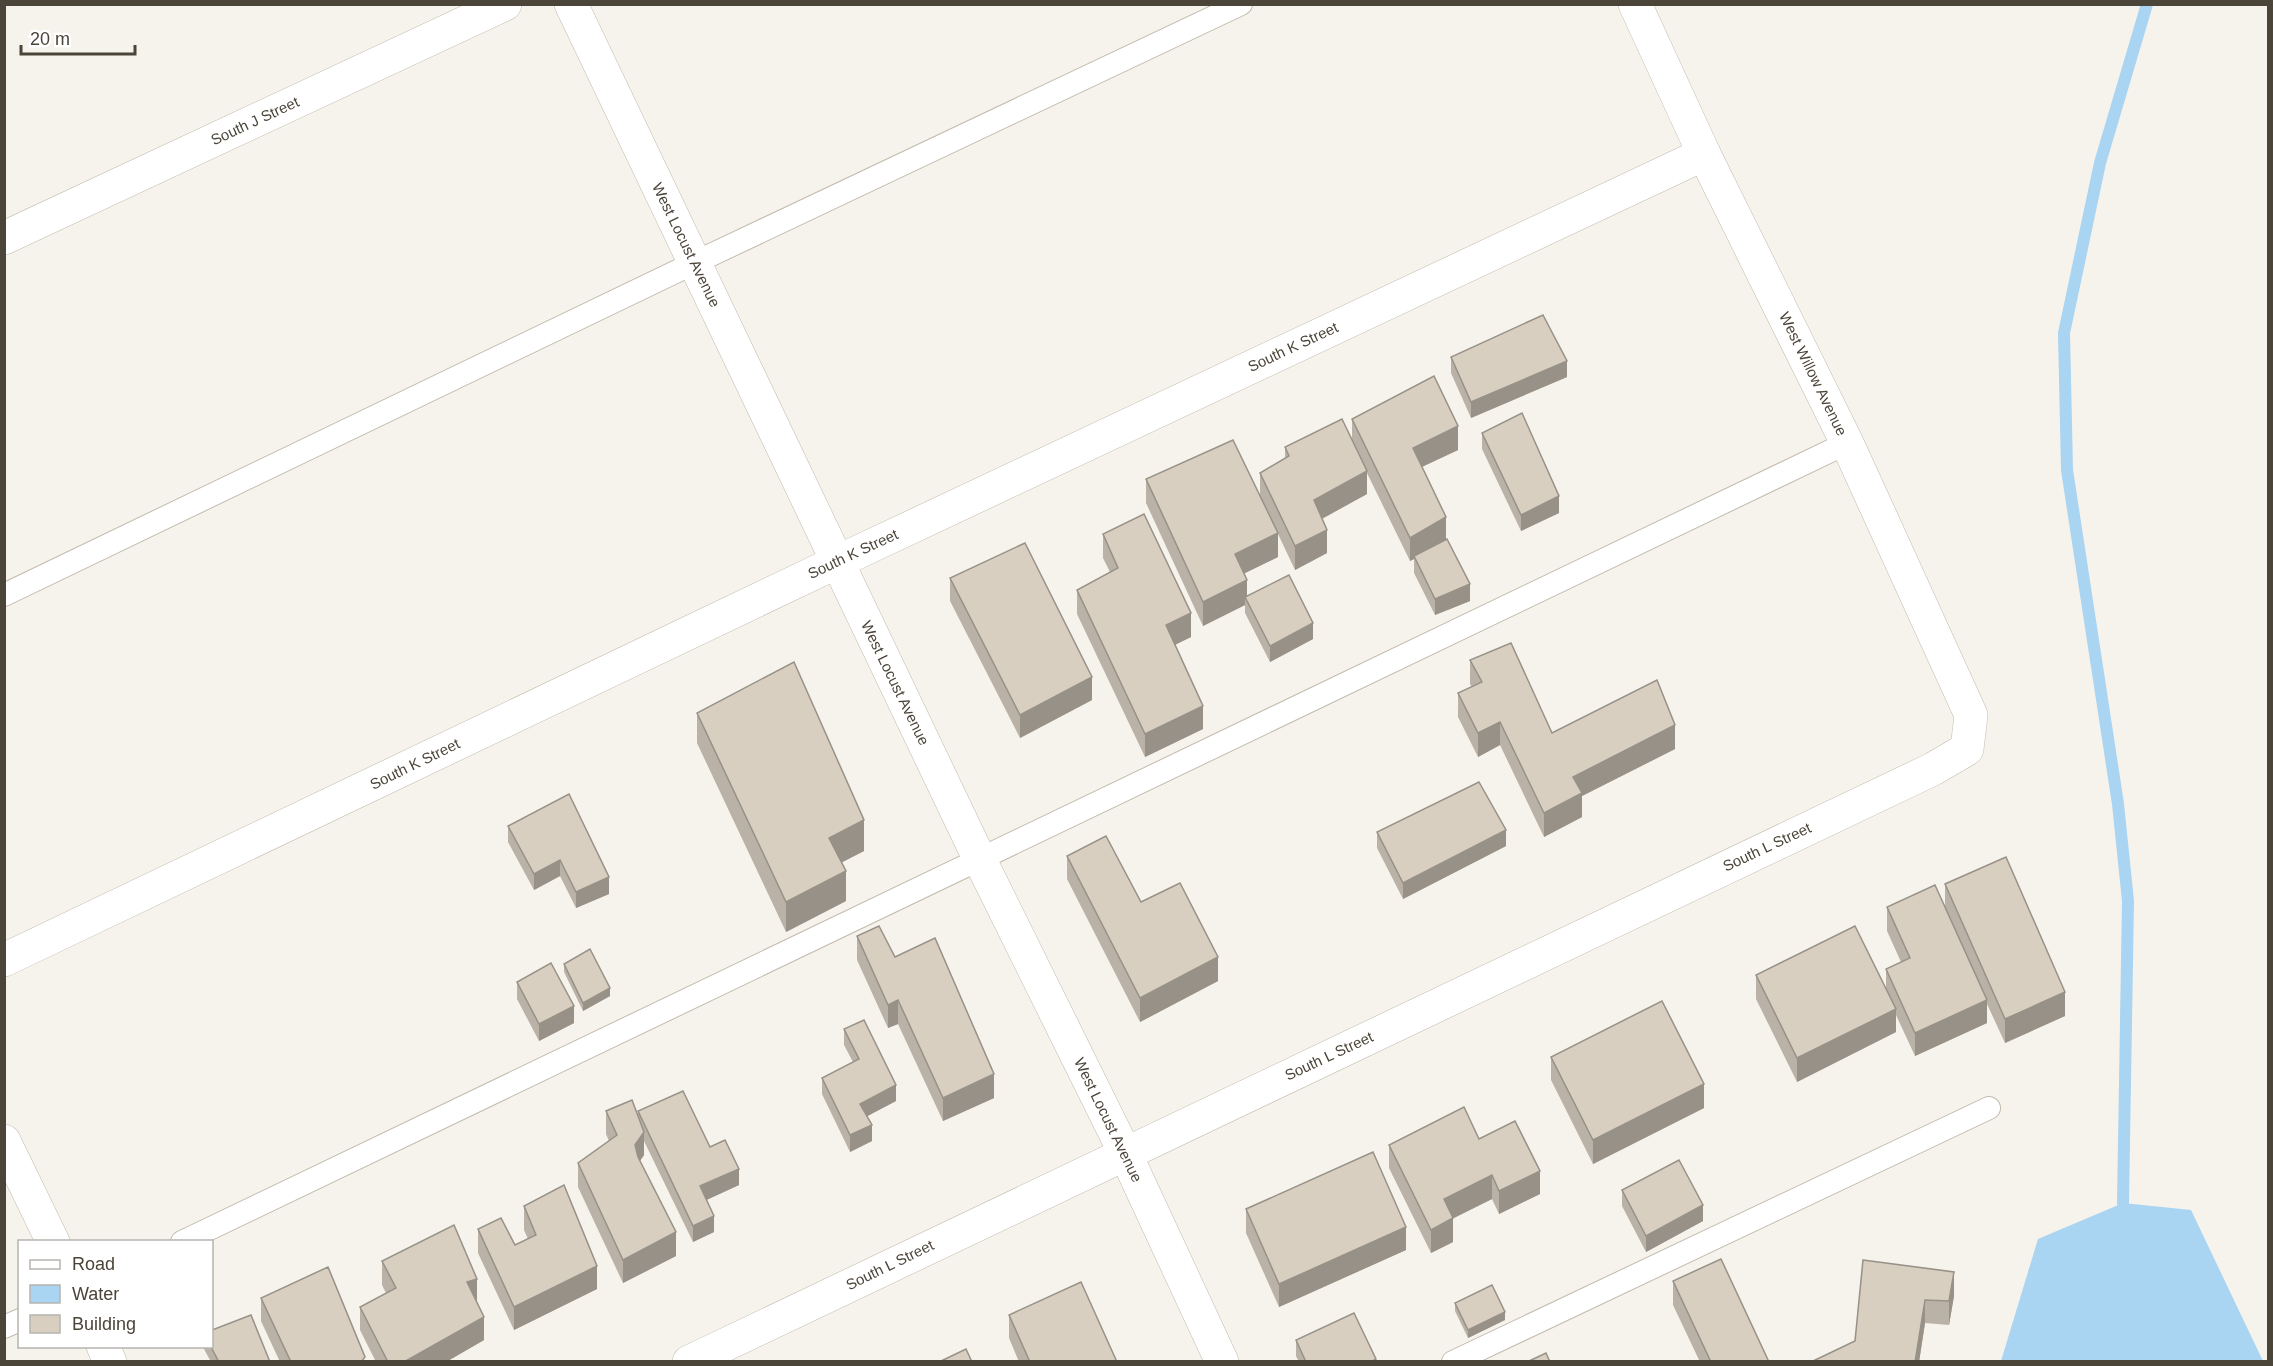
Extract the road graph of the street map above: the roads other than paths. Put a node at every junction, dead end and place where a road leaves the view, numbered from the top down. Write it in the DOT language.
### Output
graph roads {
  1 [pos="505,4"];
  2 [pos="571,4"];
  3 [pos="1241,4"];
  4 [pos="1635,4"];
  5 [pos="1704,154"];
  6 [pos="4,238"];
  7 [pos="694,263"];
  8 [pos="1847,443"];
  9 [pos="837,562"];
  10 [pos="4,595"];
  11 [pos="1967,749"];
  12 [pos="979,858"];
  13 [pos="4,960"];
  14 [pos="1989,1108"];
  15 [pos="4,1141"];
  16 [pos="1125,1153"];
  17 [pos="51,1240"];
  18 [pos="186,1240"];
  19 [pos="18,1321"];
  20 [pos="4,1327"];
  21 [pos="103,1348"];
  22 [pos="110,1362"];
  23 [pos="689,1362"];
  24 [pos="1222,1362"];
  25 [pos="1454,1362"];
  1 -- 6 [label="street, South J Street"];
  2 -- 7 [label="street, West Locust Avenue"];
  3 -- 7 [label="lane"];
  4 -- 5 [label="street, West Willow Avenue"];
  5 -- 8 [label="street, West Willow Avenue"];
  5 -- 9 [label="street, South K Street"];
  7 -- 9 [label="street, West Locust Avenue"];
  7 -- 10 [label="lane"];
  8 -- 11 [label="street, West Willow Avenue"];
  8 -- 12 [label="lane"];
  9 -- 12 [label="street, West Locust Avenue"];
  9 -- 13 [label="street, South K Street"];
  11 -- 16 [label="street, South L Street"];
  12 -- 16 [label="street, West Locust Avenue"];
  12 -- 18 [label="lane"];
  14 -- 25 [label="lane"];
  15 -- 17 [label="street"];
  16 -- 23 [label="street, South L Street"];
  16 -- 24 [label="street, West Locust Avenue"];
  19 -- 20 [label="lane"];
  21 -- 22 [label="street"];
}
